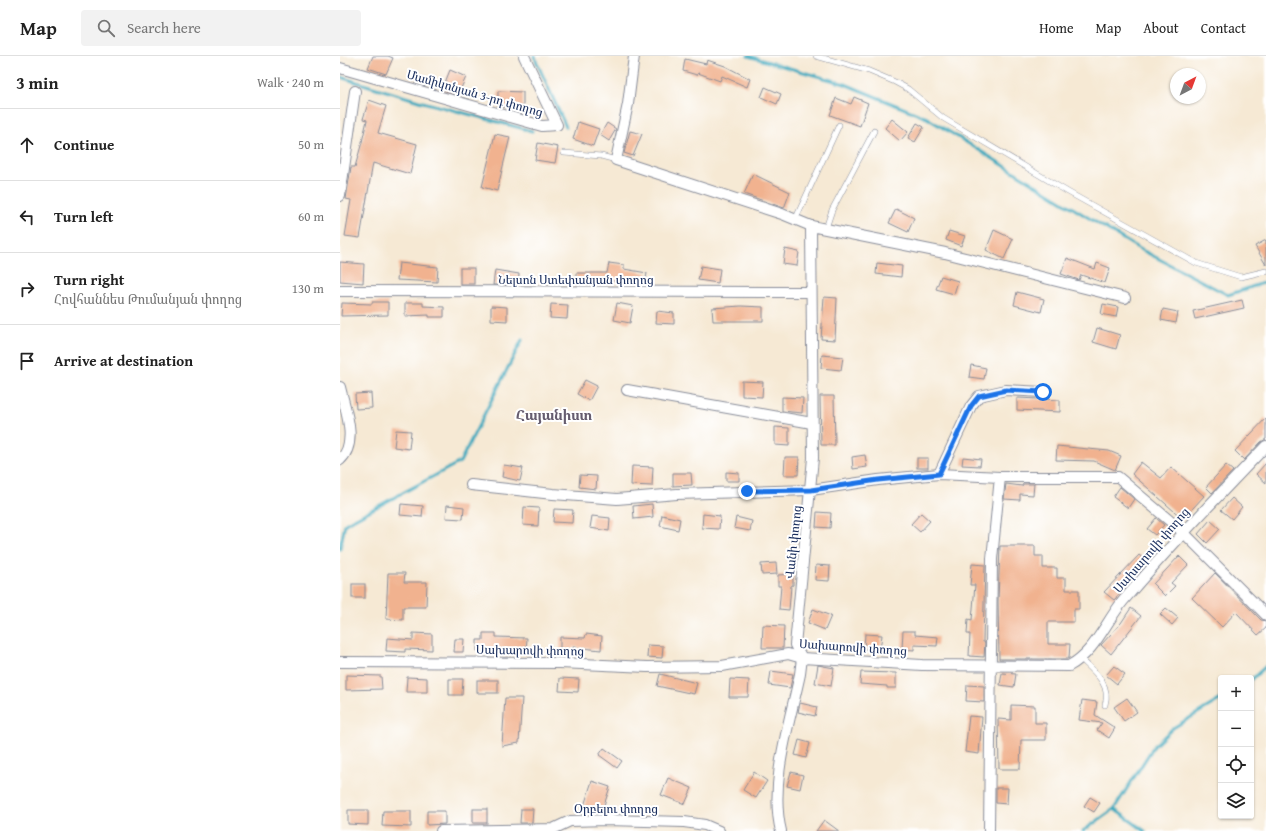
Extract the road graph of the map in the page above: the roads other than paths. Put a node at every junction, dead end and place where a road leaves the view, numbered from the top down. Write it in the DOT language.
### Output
graph roads {
  1 [pos="524,56"];
  2 [pos="634,56"];
  3 [pos="816,56"];
  4 [pos="340,68"];
  5 [pos="355,91"];
  6 [pos="839,125"];
  7 [pos="874,131"];
  8 [pos="564,153"];
  9 [pos="616,160"];
  10 [pos="340,196"];
  11 [pos="795,220"];
  12 [pos="811,226"];
  13 [pos="826,228"];
  14 [pos="1266,271"];
  15 [pos="340,292"];
  16 [pos="811,292"];
  17 [pos="1126,298"];
  18 [pos="340,387"];
  19 [pos="627,390"];
  20 [pos="1043,392"];
  21 [pos="812,423"];
  22 [pos="1266,446"];
  23 [pos="340,460"];
  24 [pos="939,474"];
  25 [pos="1000,477"];
  26 [pos="471,485"];
  27 [pos="811,490"];
  28 [pos="1183,532"];
  29 [pos="1266,615"];
  30 [pos="802,658"];
  31 [pos="1082,660"];
  32 [pos="340,662"];
  33 [pos="992,666"];
  34 [pos="1105,706"];
  35 [pos="553,830"];
  36 [pos="441,831"];
  37 [pos="719,831"];
  38 [pos="781,831"];
  39 [pos="989,831"];
  1 -- 4 [label="street, Մամիկոնյան 3-րդ փողոց"];
  2 -- 9 [label="street"];
  3 -- 14 [label="lane"];
  5 -- 10 [label="street"];
  6 -- 11 [label="lane"];
  7 -- 13 [label="lane"];
  8 -- 9 [label="lane"];
  9 -- 11 [label="street"];
  11 -- 12 [label="street"];
  12 -- 13 [label="street"];
  12 -- 16 [label="street, Վանի փողոց"];
  13 -- 17 [label="street"];
  15 -- 16 [label="street, Նելսոն Ստեփանյան փողոց"];
  16 -- 21 [label="street, Վանի փողոց"];
  18 -- 23 [label="street"];
  19 -- 21 [label="street"];
  20 -- 24 [label="street"];
  21 -- 27 [label="street, Վանի փողոց"];
  22 -- 28 [label="street, Սախարովի փողոց"];
  24 -- 25 [label="street"];
  24 -- 27 [label="street"];
  25 -- 28 [label="street"];
  25 -- 33 [label="street"];
  26 -- 27 [label="street"];
  27 -- 30 [label="street, Վանի փողոց"];
  28 -- 29 [label="street"];
  28 -- 31 [label="street, Սախարովի փողոց"];
  30 -- 32 [label="street, Սախարովի փողոց"];
  30 -- 33 [label="street, Սախարովի փողոց"];
  30 -- 38 [label="street, Վանի փողոց"];
  31 -- 33 [label="street, Սախարովի փողոց"];
  31 -- 34 [label="lane"];
  33 -- 39 [label="street"];
  35 -- 36 [label="street, Օրբելու փողոց"];
  35 -- 37 [label="street, Օրբելու փողոց"];
}
